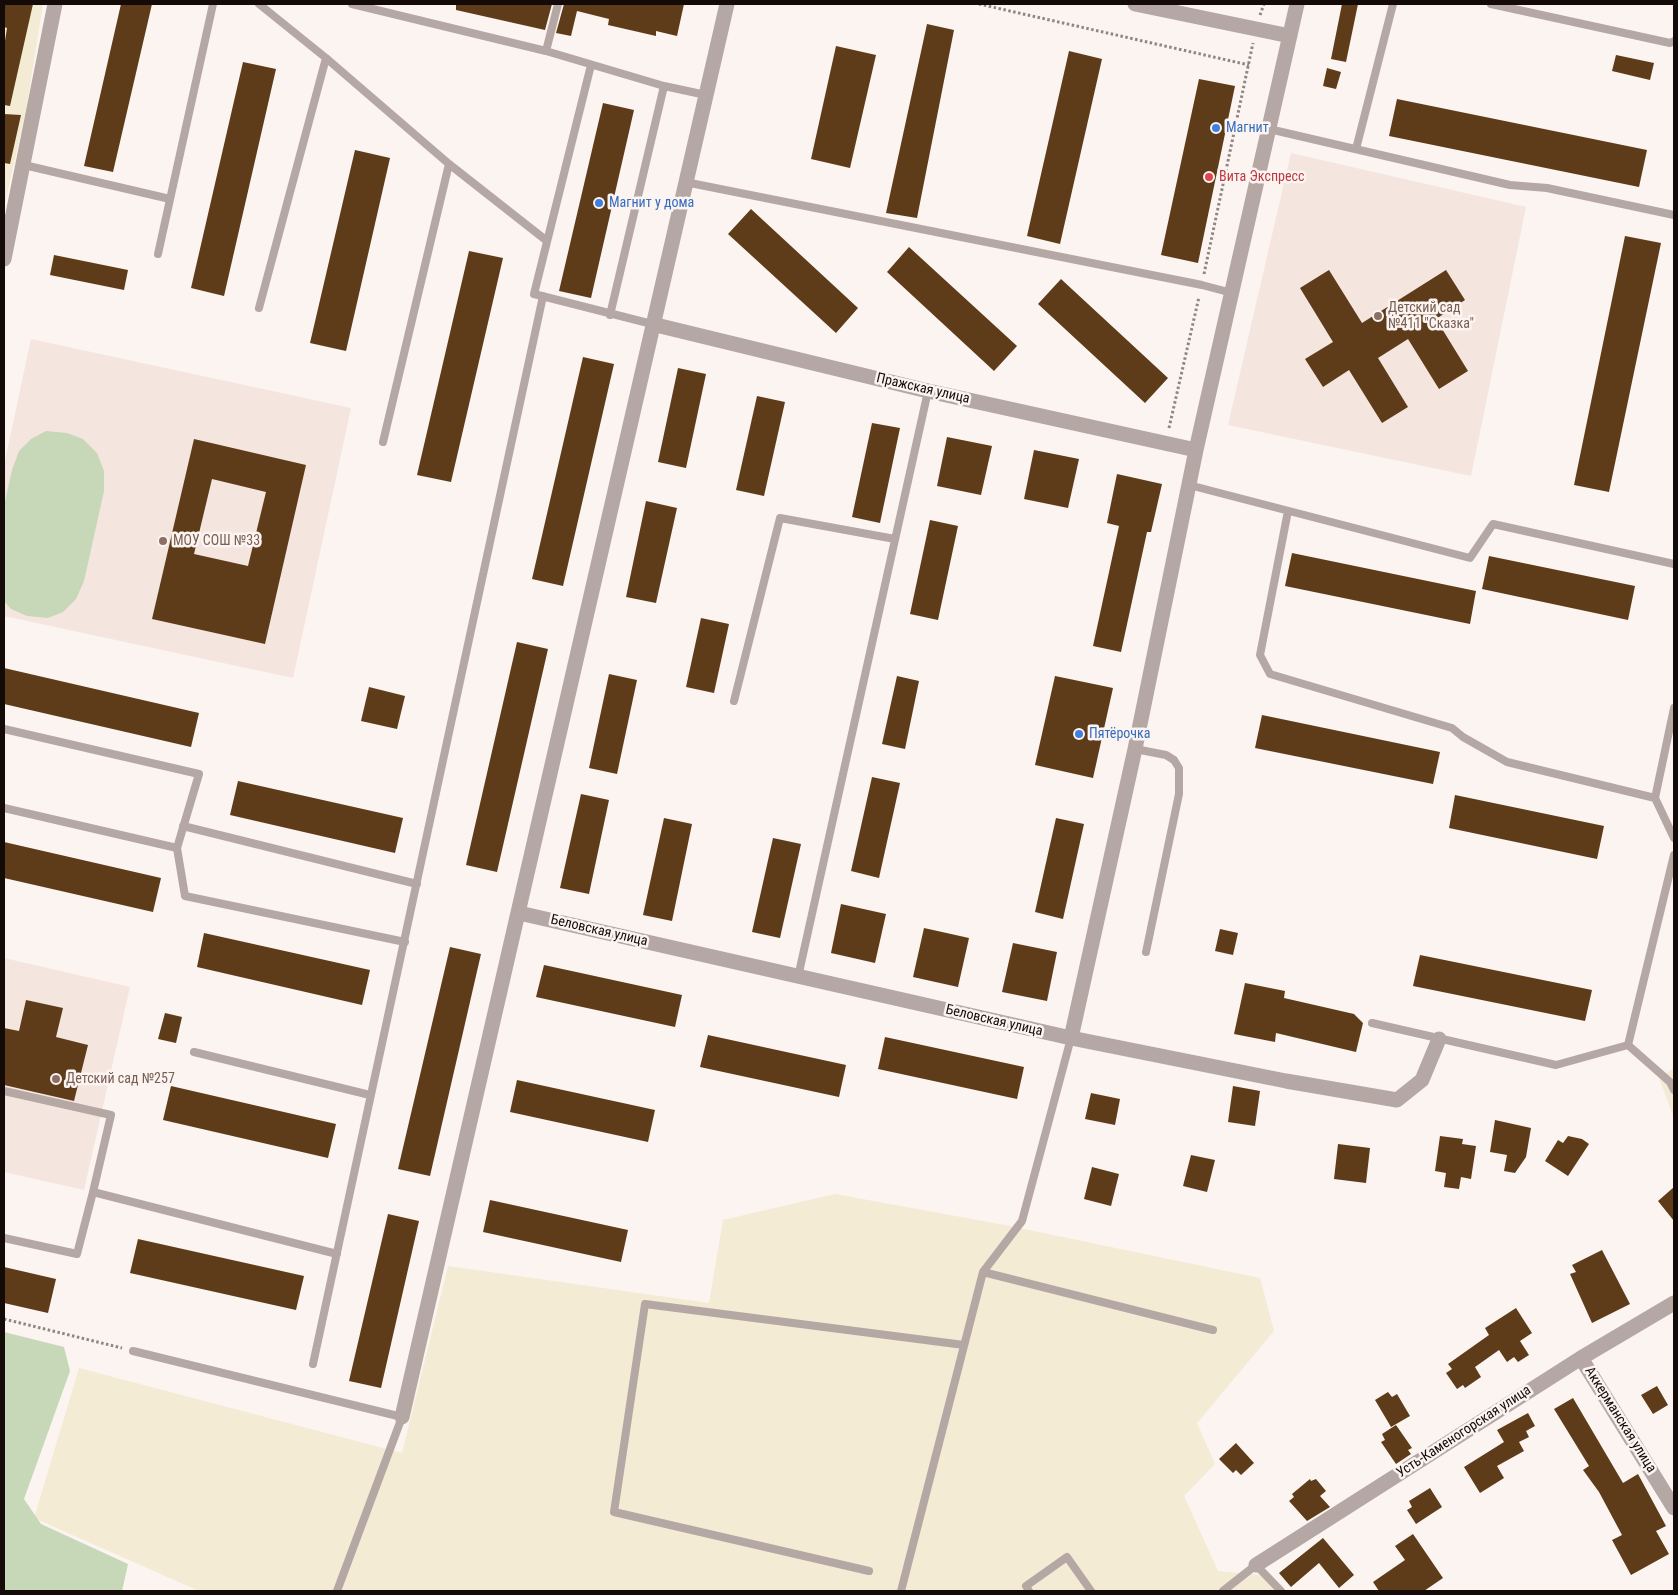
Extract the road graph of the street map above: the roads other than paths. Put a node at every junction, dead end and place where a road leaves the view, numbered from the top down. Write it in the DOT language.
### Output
graph roads {
  1 [pos="55,4"];
  2 [pos="213,4"];
  3 [pos="259,4"];
  4 [pos="352,4"];
  5 [pos="558,4"];
  6 [pos="727,4"];
  7 [pos="1135,4"];
  8 [pos="1297,4"];
  9 [pos="1393,4"];
  10 [pos="1491,4"];
  11 [pos="1290,36"];
  12 [pos="1674,41"];
  13 [pos="546,51"];
  14 [pos="326,58"];
  15 [pos="591,65"];
  16 [pos="664,86"];
  17 [pos="706,95"];
  18 [pos="1269,129"];
  19 [pos="1356,149"];
  20 [pos="449,164"];
  21 [pos="24,165"];
  22 [pos="686,182"];
  23 [pos="170,199"];
  24 [pos="1674,215"];
  25 [pos="548,241"];
  26 [pos="158,254"];
  27 [pos="4,259"];
  28 [pos="1232,293"];
  29 [pos="543,296"];
  30 [pos="258,308"];
  31 [pos="610,314"];
  32 [pos="652,324"];
  33 [pos="928,391"];
  34 [pos="383,442"];
  35 [pos="1196,450"];
  36 [pos="1189,485"];
  37 [pos="1288,511"];
  38 [pos="895,539"];
  39 [pos="1674,564"];
  40 [pos="734,701"];
  41 [pos="1674,708"];
  42 [pos="4,729"];
  43 [pos="1135,749"];
  44 [pos="1655,798"];
  45 [pos="4,808"];
  46 [pos="183,826"];
  47 [pos="1674,838"];
  48 [pos="177,848"];
  49 [pos="1674,855"];
  50 [pos="417,884"];
  51 [pos="519,913"];
  52 [pos="405,942"];
  53 [pos="1146,952"];
  54 [pos="798,977"];
  55 [pos="1372,1023"];
  56 [pos="1071,1038"];
  57 [pos="1439,1039"];
  58 [pos="1628,1045"];
  59 [pos="194,1052"];
  60 [pos="1673,1084"];
  61 [pos="4,1091"];
  62 [pos="370,1095"];
  63 [pos="93,1192"];
  64 [pos="4,1238"];
  65 [pos="337,1254"];
  66 [pos="983,1272"];
  67 [pos="1674,1303"];
  68 [pos="1213,1330"];
  69 [pos="964,1345"];
  70 [pos="133,1350"];
  71 [pos="1581,1358"];
  72 [pos="313,1364"];
  73 [pos="402,1417"];
  74 [pos="1674,1508"];
  75 [pos="1256,1565"];
  76 [pos="869,1571"];
  77 [pos="337,1591"];
  78 [pos="901,1591"];
  79 [pos="1029,1591"];
  80 [pos="1090,1591"];
  81 [pos="1223,1591"];
  82 [pos="1281,1591"];
  1 -- 21 [label="street"];
  2 -- 23 [label="lane"];
  3 -- 14 [label="lane"];
  4 -- 13 [label="lane"];
  5 -- 13 [label="lane"];
  6 -- 17 [label="street"];
  7 -- 11 [label="street"];
  8 -- 11 [label="street"];
  9 -- 19 [label="lane"];
  10 -- 12 [label="lane"];
  11 -- 18 [label="street"];
  13 -- 15 [label="lane"];
  14 -- 20 [label="lane"];
  14 -- 30 [label="lane"];
  15 -- 16 [label="lane"];
  15 -- 25 [label="lane"];
  16 -- 17 [label="lane"];
  16 -- 31 [label="lane"];
  17 -- 22 [label="street"];
  18 -- 19 [label="lane"];
  18 -- 28 [label="street"];
  19 -- 24 [label="lane"];
  20 -- 25 [label="lane"];
  20 -- 34 [label="lane"];
  21 -- 23 [label="lane"];
  21 -- 27 [label="street"];
  22 -- 28 [label="lane"];
  22 -- 32 [label="street"];
  23 -- 26 [label="lane"];
  25 -- 29 [label="lane"];
  28 -- 35 [label="street"];
  29 -- 31 [label="lane"];
  29 -- 50 [label="lane"];
  31 -- 32 [label="lane"];
  32 -- 33 [label="street, Пражская улица"];
  32 -- 51 [label="street"];
  33 -- 35 [label="street, Пражская улица"];
  33 -- 38 [label="lane"];
  35 -- 36 [label="street"];
  36 -- 37 [label="lane"];
  36 -- 43 [label="street"];
  37 -- 39 [label="lane"];
  37 -- 44 [label="lane"];
  38 -- 40 [label="lane"];
  38 -- 54 [label="lane"];
  41 -- 44 [label="lane"];
  42 -- 46 [label="lane"];
  43 -- 53 [label="lane"];
  43 -- 56 [label="street"];
  44 -- 47 [label="lane"];
  45 -- 48 [label="lane"];
  46 -- 48 [label="lane"];
  46 -- 50 [label="lane"];
  48 -- 52 [label="lane"];
  49 -- 58 [label="lane"];
  50 -- 52 [label="lane"];
  51 -- 54 [label="street, Беловская улица"];
  51 -- 73 [label="street"];
  52 -- 62 [label="lane"];
  54 -- 56 [label="street, Беловская улица"];
  55 -- 57 [label="lane"];
  56 -- 57 [label="street, Беловская улица"];
  56 -- 66 [label="lane"];
  57 -- 58 [label="lane"];
  58 -- 60 [label="lane"];
  59 -- 62 [label="lane"];
  61 -- 63 [label="lane"];
  62 -- 65 [label="lane"];
  63 -- 64 [label="lane"];
  63 -- 65 [label="lane"];
  65 -- 72 [label="lane"];
  66 -- 68 [label="lane"];
  66 -- 69 [label="lane"];
  67 -- 71 [label="street, Усть-Каменогорская улица"];
  69 -- 76 [label="lane"];
  69 -- 78 [label="lane"];
  70 -- 73 [label="lane"];
  71 -- 74 [label="street, Аккерманская улица"];
  71 -- 75 [label="street, Усть-Каменогорская улица"];
  73 -- 77 [label="lane"];
  75 -- 81 [label="lane"];
  75 -- 82 [label="lane"];
  79 -- 80 [label="lane"];
}
